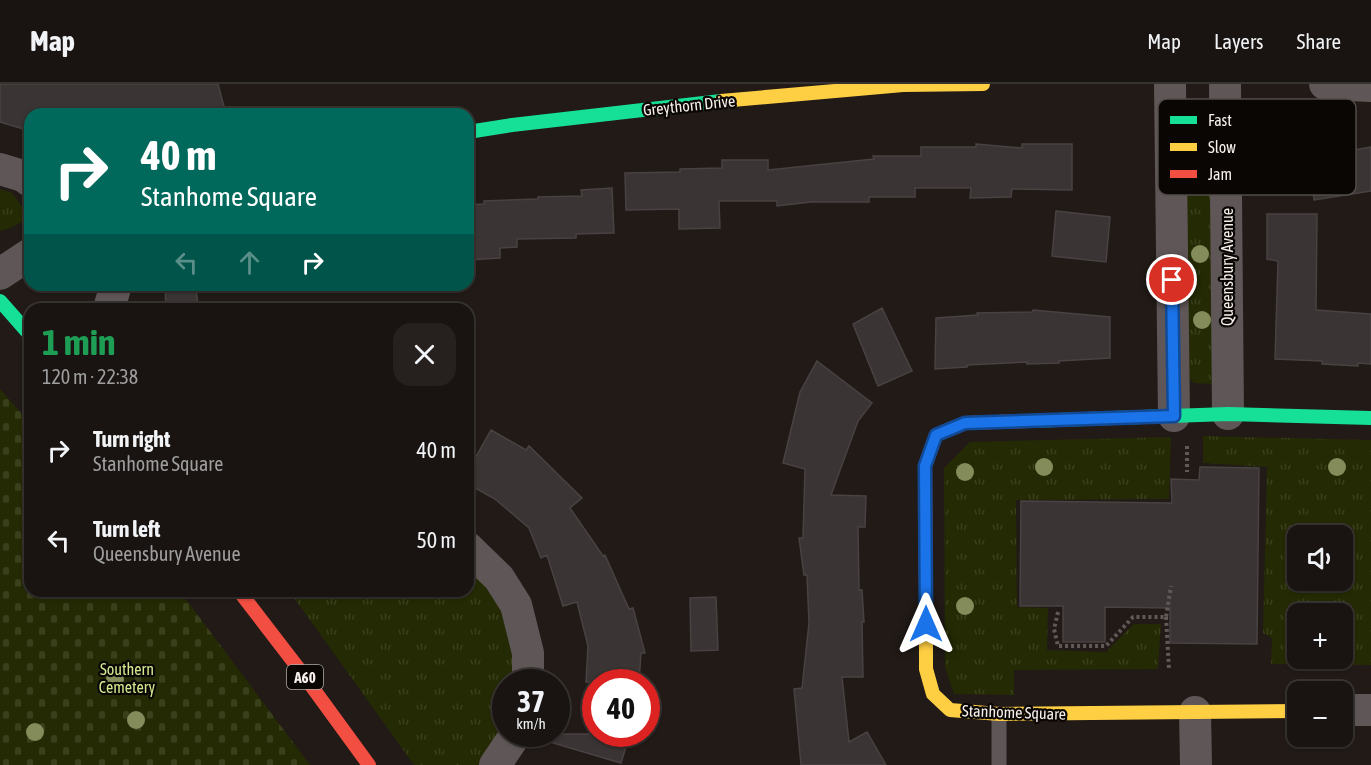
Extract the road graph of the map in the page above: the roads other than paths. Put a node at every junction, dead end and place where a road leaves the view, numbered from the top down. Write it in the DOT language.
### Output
graph roads {
  1 [pos="983,84"];
  2 [pos="1170,84"];
  3 [pos="1225,84"];
  4 [pos="1325,84"];
  5 [pos="1371,86"];
  6 [pos="1170,99"];
  7 [pos="1225,99"];
  8 [pos="474,131"];
  9 [pos="0,170"];
  10 [pos="24,177"];
  11 [pos="1171,195"];
  12 [pos="1226,195"];
  13 [pos="24,258"];
  14 [pos="0,274"];
  15 [pos="0,301"];
  16 [pos="24,328"];
  17 [pos="1228,414"];
  18 [pos="1174,416"];
  19 [pos="1371,418"];
  20 [pos="474,554"];
  21 [pos="244,597"];
  22 [pos="528,669"];
  23 [pos="1353,710"];
  24 [pos="1371,710"];
  25 [pos="1287,711"];
  26 [pos="1196,712"];
  27 [pos="999,714"];
  28 [pos="507,747"];
  29 [pos="369,765"];
  30 [pos="495,765"];
  31 [pos="999,765"];
  32 [pos="1196,765"];
  1 -- 8 [label="street, Greythorn Drive"];
  2 -- 6 [label="street"];
  3 -- 7 [label="street, Queensbury Avenue"];
  4 -- 5 [label="street"];
  9 -- 10 [label="street"];
  11 -- 18 [label="street"];
  12 -- 17 [label="street, Queensbury Avenue"];
  13 -- 14 [label="street"];
  15 -- 16 [label="street"];
  17 -- 18 [label="street, Stanhome Square"];
  17 -- 19 [label="street, Stanhome Square"];
  18 -- 27 [label="street, Stanhome Square"];
  20 -- 22 [label="street"];
  21 -- 29 [label="street, A60"];
  23 -- 24 [label="street"];
  25 -- 26 [label="street, Stanhome Square"];
  26 -- 27 [label="street, Stanhome Square"];
  26 -- 32 [label="street"];
  27 -- 31 [label="lane"];
  28 -- 30 [label="street"];
}
